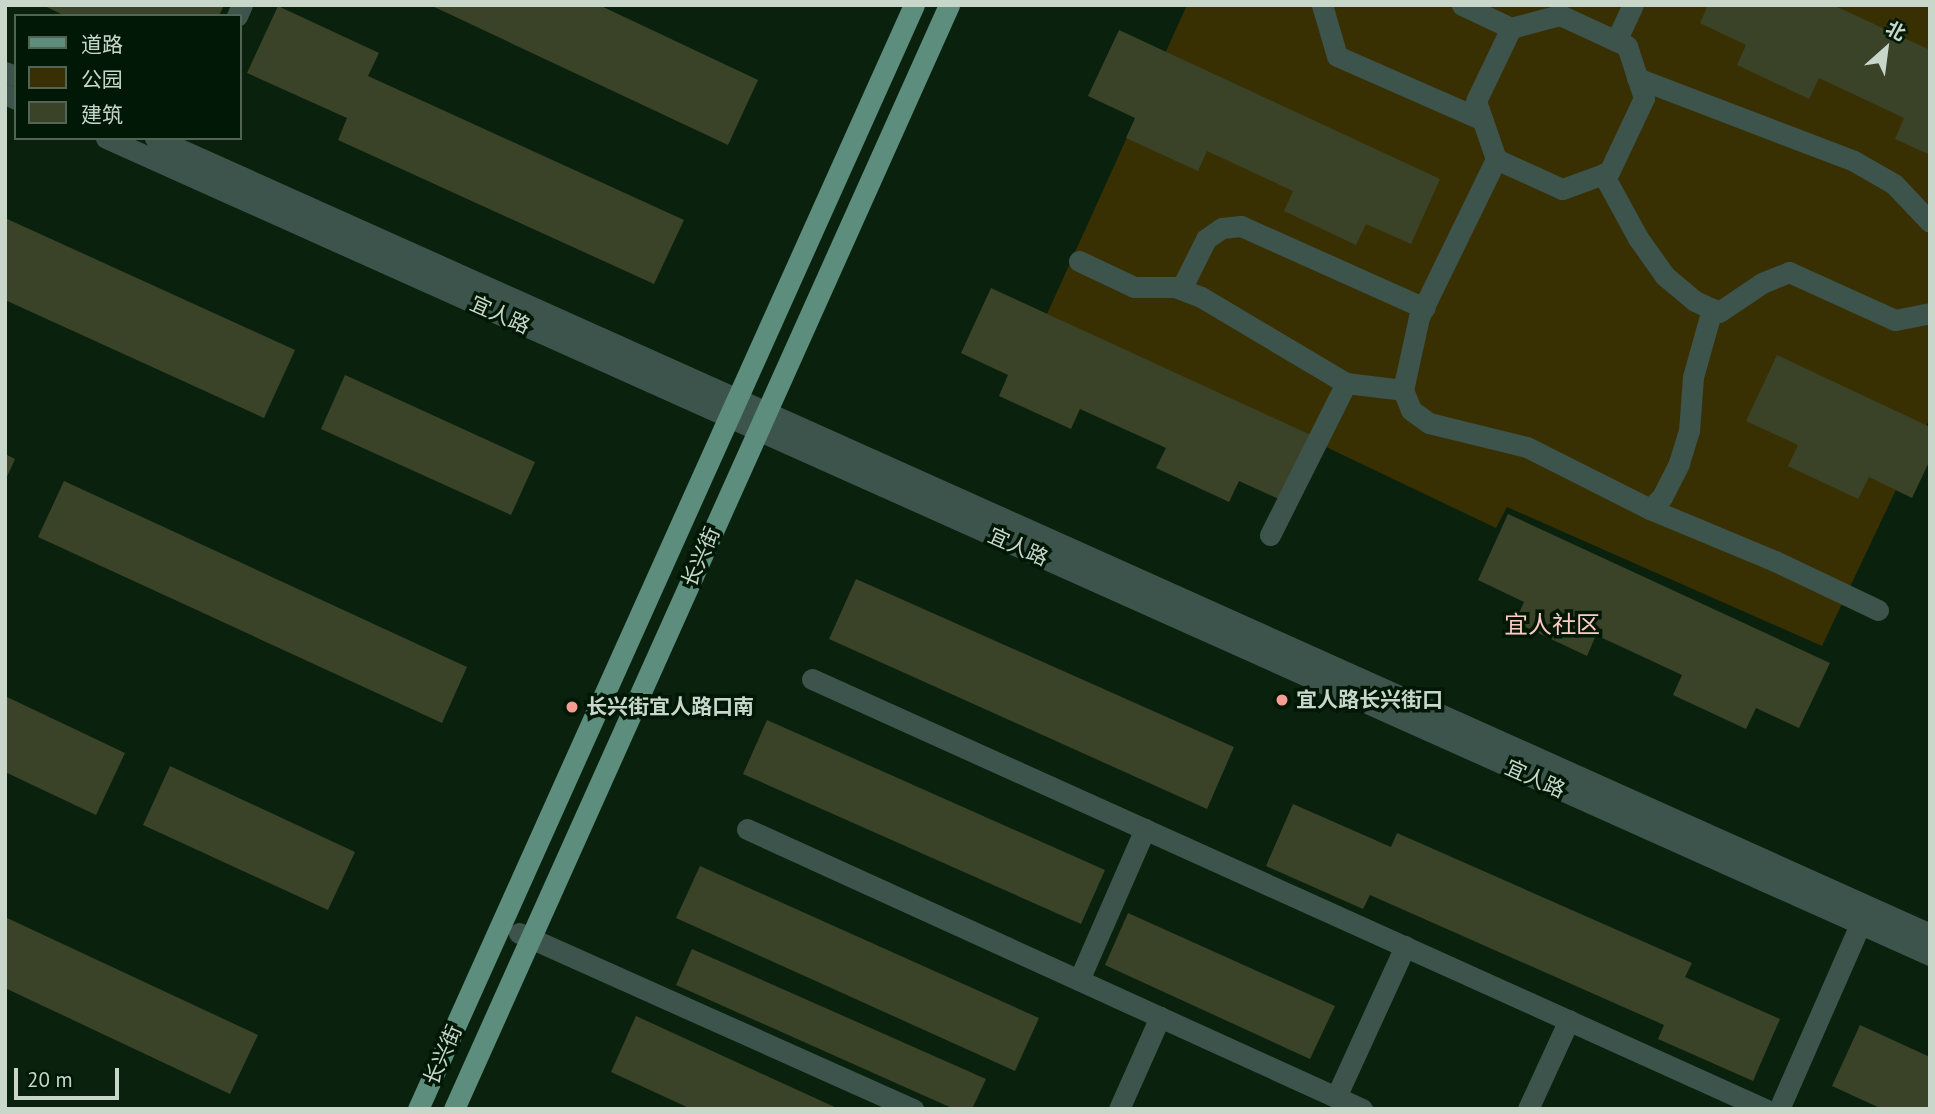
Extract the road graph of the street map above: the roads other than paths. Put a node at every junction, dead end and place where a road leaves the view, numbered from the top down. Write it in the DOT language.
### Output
graph roads {
  1 [pos="914,5"];
  2 [pos="949,5"];
  3 [pos="1322,5"];
  4 [pos="1462,5"];
  5 [pos="1633,5"];
  6 [pos="1562,10"];
  7 [pos="1511,28"];
  8 [pos="1616,41"];
  9 [pos="1637,78"];
  10 [pos="1483,120"];
  11 [pos="117,140"];
  12 [pos="158,140"];
  13 [pos="175,151"];
  14 [pos="1496,159"];
  15 [pos="1603,174"];
  16 [pos="1930,222"];
  17 [pos="1079,261"];
  18 [pos="1181,289"];
  19 [pos="1424,308"];
  20 [pos="1712,309"];
  21 [pos="1930,313"];
  22 [pos="1346,383"];
  23 [pos="1404,390"];
  24 [pos="733,408"];
  25 [pos="762,421"];
  26 [pos="1650,509"];
  27 [pos="1270,535"];
  28 [pos="1878,610"];
  29 [pos="812,679"];
  30 [pos="747,829"];
  31 [pos="1145,829"];
  32 [pos="1864,915"];
  33 [pos="1930,934"];
  34 [pos="525,936"];
  35 [pos="1405,946"];
  36 [pos="1930,955"];
  37 [pos="1079,980"];
  38 [pos="1160,1017"];
  39 [pos="1569,1020"];
  40 [pos="1336,1097"];
  41 [pos="418,1109"];
  42 [pos="454,1109"];
  43 [pos="913,1109"];
  44 [pos="1119,1109"];
  45 [pos="1362,1109"];
  46 [pos="1528,1109"];
  47 [pos="1765,1109"];
  48 [pos="1779,1109"];
  1 -- 24 [label="main road, 长兴街"];
  2 -- 25 [label="main road, 长兴街"];
  3 -- 10 [label="street"];
  4 -- 7 [label="street"];
  5 -- 8 [label="street"];
  6 -- 7 [label="street"];
  6 -- 8 [label="street"];
  7 -- 10 [label="street"];
  8 -- 9 [label="street"];
  9 -- 15 [label="street"];
  9 -- 16 [label="street"];
  10 -- 14 [label="street"];
  11 -- 13 [label="street, 宜人路"];
  12 -- 13 [label="street, 宜人路"];
  13 -- 24 [label="street, 宜人路"];
  14 -- 15 [label="street"];
  14 -- 19 [label="street"];
  15 -- 20 [label="street"];
  17 -- 18 [label="street"];
  18 -- 19 [label="street"];
  18 -- 22 [label="street"];
  19 -- 23 [label="street"];
  20 -- 21 [label="street"];
  20 -- 26 [label="street"];
  22 -- 23 [label="street"];
  22 -- 27 [label="street"];
  23 -- 26 [label="street"];
  24 -- 25 [label="street, 宜人路"];
  24 -- 41 [label="main road, 长兴街"];
  25 -- 32 [label="street, 宜人路"];
  25 -- 34 [label="main road, 长兴街"];
  26 -- 28 [label="street"];
  29 -- 31 [label="street"];
  30 -- 37 [label="street"];
  31 -- 35 [label="street"];
  31 -- 37 [label="street"];
  32 -- 33 [label="street, 宜人路"];
  32 -- 36 [label="street, 宜人路"];
  32 -- 48 [label="street"];
  34 -- 42 [label="main road, 长兴街"];
  34 -- 43 [label="street"];
  35 -- 39 [label="street"];
  35 -- 40 [label="street"];
  37 -- 38 [label="street"];
  38 -- 40 [label="street"];
  38 -- 44 [label="street"];
  39 -- 46 [label="street"];
  39 -- 47 [label="street"];
  40 -- 45 [label="street"];
}
